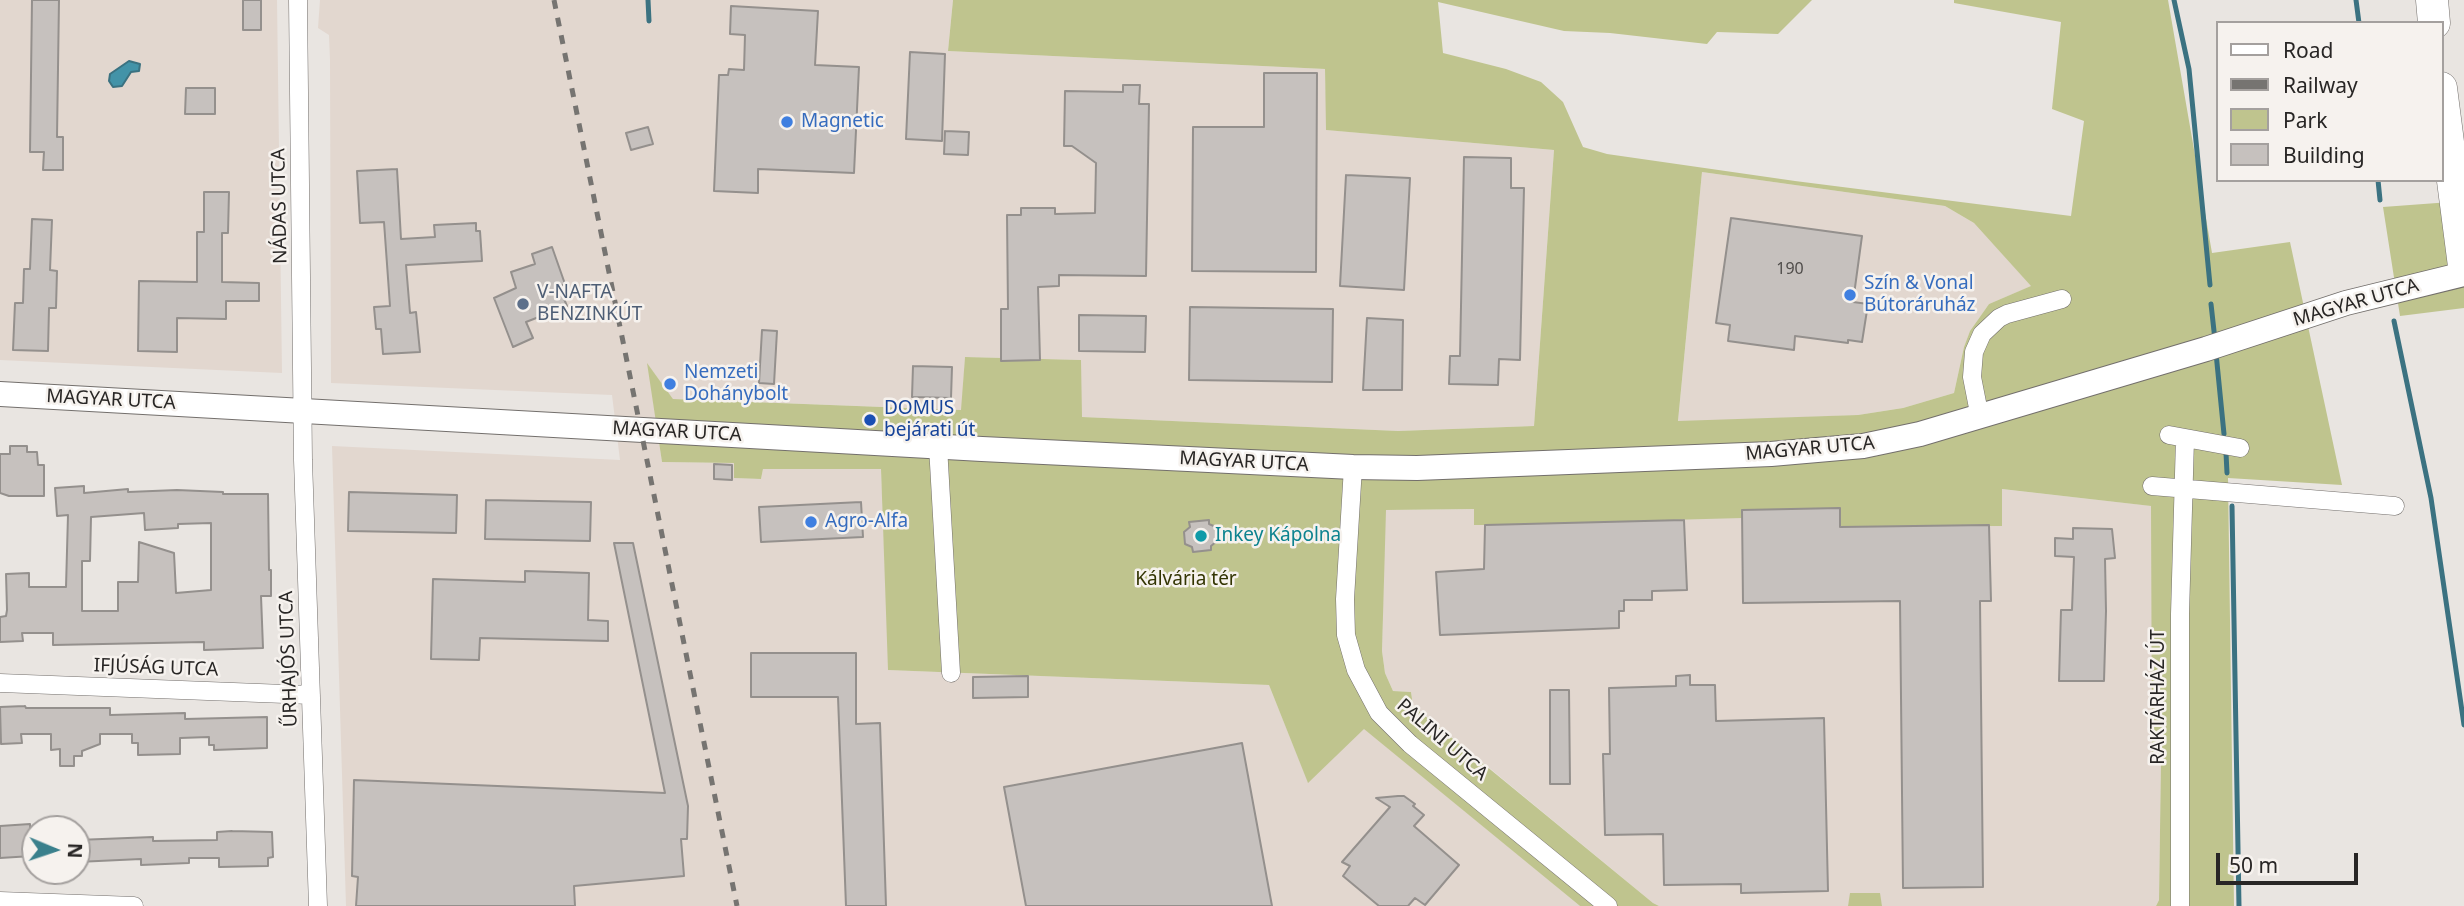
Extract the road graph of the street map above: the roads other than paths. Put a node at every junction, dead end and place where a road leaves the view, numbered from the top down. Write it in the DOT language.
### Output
graph roads {
  1 [pos="298,0"];
  2 [pos="2432,0"];
  3 [pos="2434,21"];
  4 [pos="2443,104"];
  5 [pos="2464,267"];
  6 [pos="2464,274"];
  7 [pos="2062,299"];
  8 [pos="0,394"];
  9 [pos="302,411"];
  10 [pos="1980,418"];
  11 [pos="938,446"];
  12 [pos="2240,448"];
  13 [pos="1353,467"];
  14 [pos="2152,486"];
  15 [pos="2183,488"];
  16 [pos="2395,506"];
  17 [pos="951,673"];
  18 [pos="0,683"];
  19 [pos="311,695"];
  20 [pos="0,901"];
  21 [pos="134,906"];
  22 [pos="318,906"];
  23 [pos="1608,906"];
  24 [pos="2180,906"];
  1 -- 9 [label="street, NÁDAS UTCA"];
  2 -- 3 [label="highway"];
  4 -- 5 [label="highway"];
  6 -- 10 [label="main road, MAGYAR UTCA"];
  7 -- 10 [label="street"];
  8 -- 9 [label="main road, MAGYAR UTCA"];
  9 -- 11 [label="main road, MAGYAR UTCA"];
  9 -- 19 [label="street, ŰRHAJÓS UTCA"];
  10 -- 13 [label="main road, MAGYAR UTCA"];
  11 -- 13 [label="main road, MAGYAR UTCA"];
  11 -- 17 [label="street"];
  12 -- 15 [label="street, RAKTÁRHÁZ ÚT"];
  13 -- 23 [label="street, PALINI UTCA"];
  14 -- 15 [label="street"];
  15 -- 16 [label="street"];
  15 -- 24 [label="street, RAKTÁRHÁZ ÚT"];
  18 -- 19 [label="street, IFJÚSÁG UTCA"];
  19 -- 22 [label="street, ŰRHAJÓS UTCA"];
  20 -- 21 [label="street"];
}
